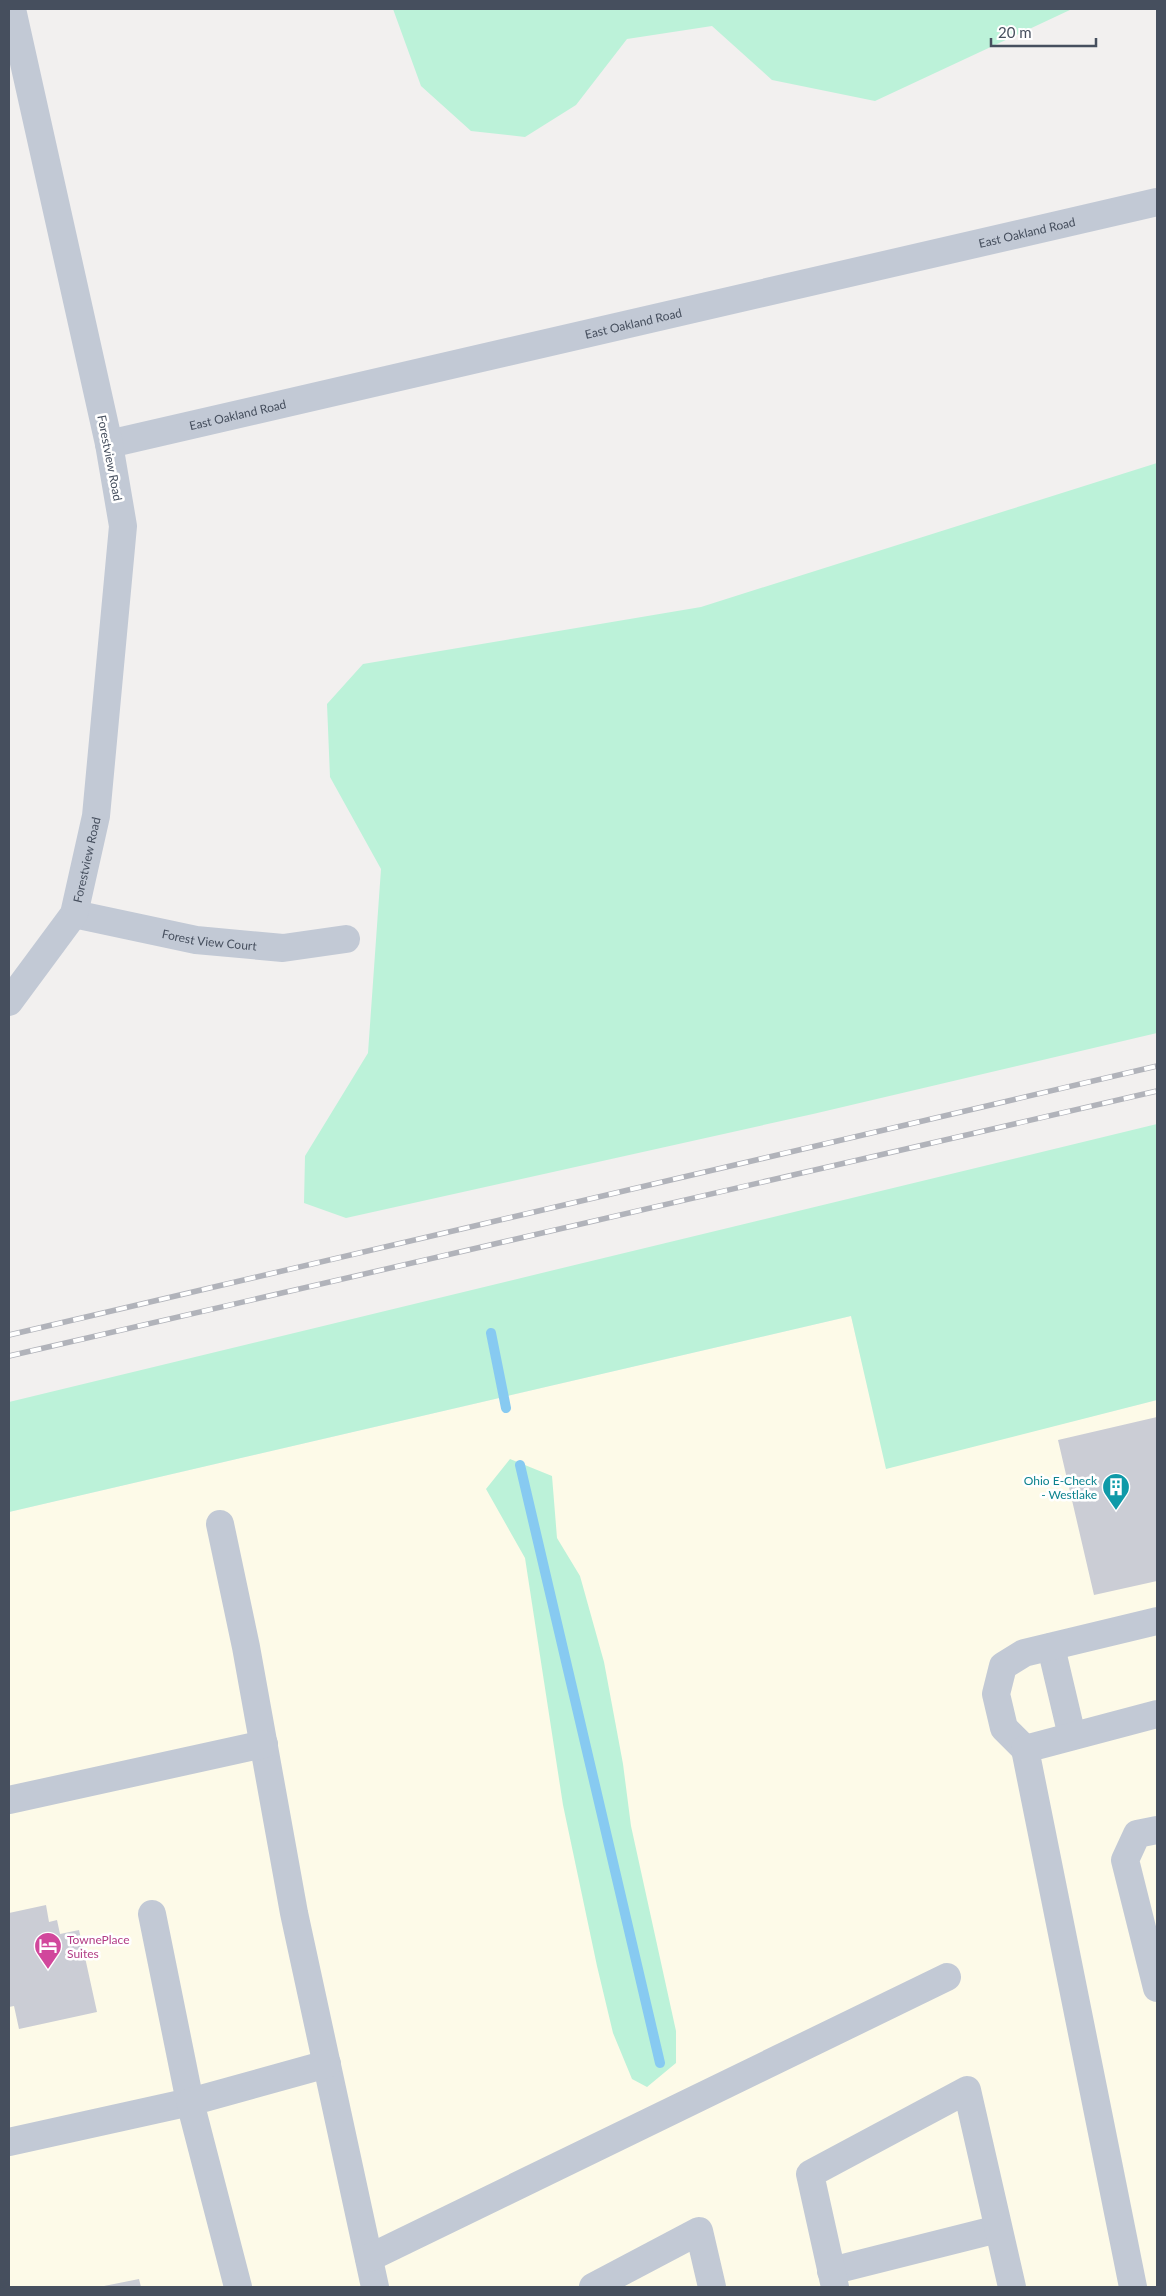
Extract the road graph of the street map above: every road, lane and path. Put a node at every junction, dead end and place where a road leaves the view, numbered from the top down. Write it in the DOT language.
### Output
graph roads {
  1 [pos="12,9"];
  2 [pos="1157,202"];
  3 [pos="109,444"];
  4 [pos="74,914"];
  5 [pos="346,939"];
  6 [pos="9,1002"];
  7 [pos="220,1524"];
  8 [pos="1157,1621"];
  9 [pos="1051,1647"];
  10 [pos="1157,1714"];
  11 [pos="1072,1736"];
  12 [pos="264,1744"];
  13 [pos="1025,1749"];
  14 [pos="9,1800"];
  15 [pos="1157,1830"];
  16 [pos="152,1914"];
  17 [pos="947,1978"];
  18 [pos="1157,1988"];
  19 [pos="327,2064"];
  20 [pos="190,2102"];
  21 [pos="9,2142"];
  22 [pos="998,2229"];
  23 [pos="369,2258"];
  24 [pos="833,2279"];
  25 [pos="238,2287"];
  26 [pos="375,2287"];
  27 [pos="593,2287"];
  28 [pos="712,2287"];
  29 [pos="1012,2287"];
  30 [pos="1134,2287"];
  1 -- 3 [label="street, Forestview Road"];
  2 -- 3 [label="street, East Oakland Road"];
  3 -- 4 [label="street, Forestview Road"];
  4 -- 5 [label="street, Forest View Court"];
  4 -- 6 [label="street"];
  7 -- 12 [label="street"];
  8 -- 9 [label="street"];
  9 -- 11 [label="street"];
  9 -- 13 [label="street"];
  10 -- 11 [label="street"];
  11 -- 13 [label="street"];
  12 -- 14 [label="street"];
  12 -- 19 [label="street"];
  13 -- 30 [label="street"];
  15 -- 18 [label="street"];
  16 -- 20 [label="street"];
  17 -- 23 [label="street"];
  19 -- 20 [label="street"];
  19 -- 23 [label="street"];
  20 -- 21 [label="street"];
  20 -- 25 [label="street"];
  22 -- 24 [label="street"];
  22 -- 24 [label="street"];
  22 -- 29 [label="street"];
  23 -- 26 [label="street"];
  27 -- 28 [label="street"];
}
